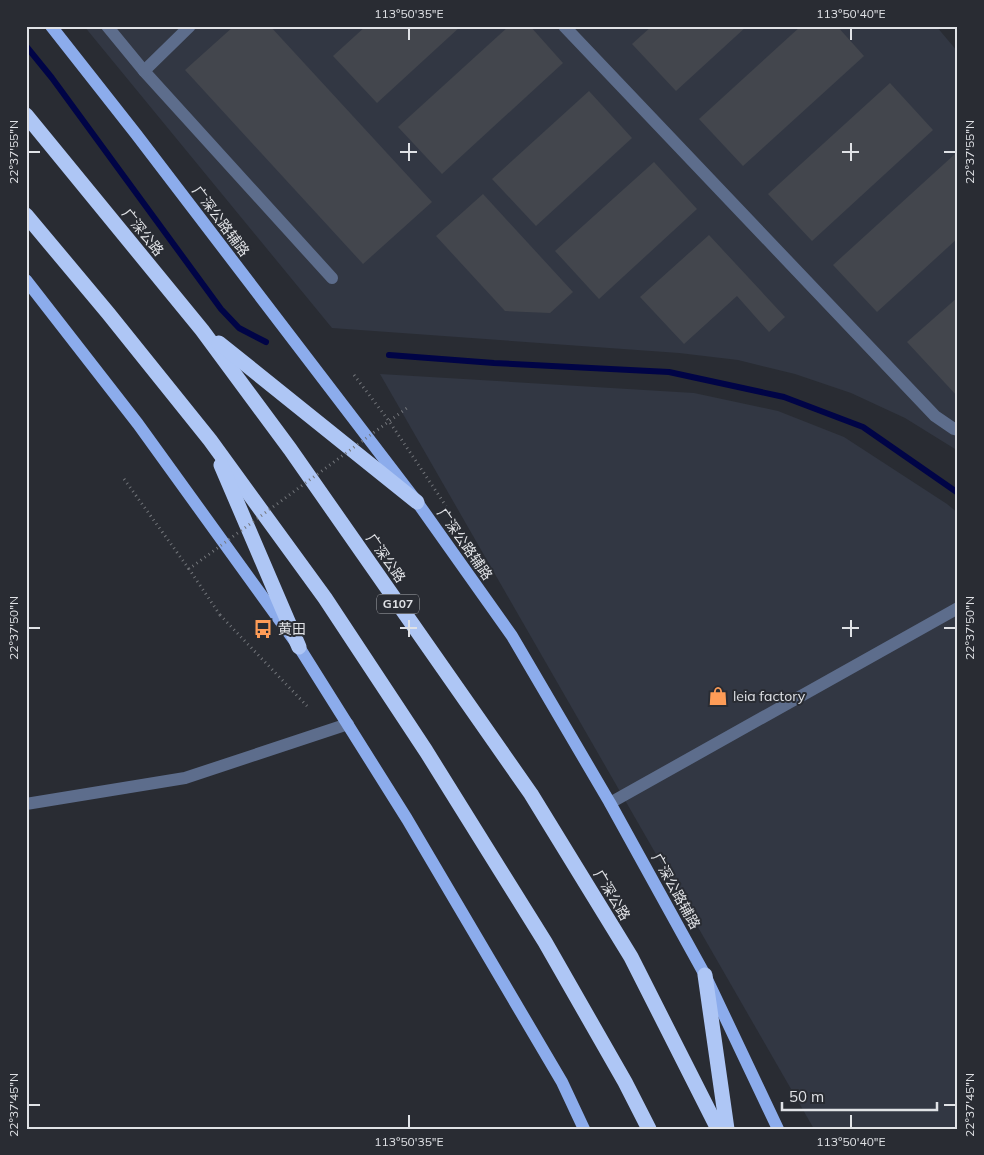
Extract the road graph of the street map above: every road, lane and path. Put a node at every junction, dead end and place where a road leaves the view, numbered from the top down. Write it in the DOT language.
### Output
graph roads {
  1 [pos="51,26"];
  2 [pos="107,26"];
  3 [pos="190,26"];
  4 [pos="564,26"];
  5 [pos="144,71"];
  6 [pos="26,115"];
  7 [pos="26,215"];
  8 [pos="332,278"];
  9 [pos="26,280"];
  10 [pos="202,330"];
  11 [pos="354,375"];
  12 [pos="407,408"];
  13 [pos="389,420"];
  14 [pos="958,430"];
  15 [pos="210,440"];
  16 [pos="124,479"];
  17 [pos="417,502"];
  18 [pos="446,506"];
  19 [pos="189,569"];
  20 [pos="958,608"];
  21 [pos="299,646"];
  22 [pos="308,706"];
  23 [pos="348,724"];
  24 [pos="610,802"];
  25 [pos="26,804"];
  26 [pos="705,975"];
  27 [pos="582,1127"];
  28 [pos="649,1129"];
  29 [pos="718,1129"];
  30 [pos="727,1129"];
  31 [pos="778,1129"];
  1 -- 17 [label="main road, 广深公路辅路"];
  2 -- 5 [label="street"];
  3 -- 5 [label="street"];
  4 -- 14 [label="street"];
  5 -- 8 [label="street"];
  6 -- 10 [label="highway, 广深公路 / G107"];
  7 -- 15 [label="highway"];
  9 -- 21 [label="main road"];
  10 -- 17 [label="highway"];
  10 -- 29 [label="highway, 广深公路 / G107"];
  11 -- 13 [label="path"];
  12 -- 13 [label="path, bridge"];
  13 -- 18 [label="path"];
  13 -- 19 [label="path, bridge"];
  15 -- 21 [label="highway"];
  15 -- 28 [label="highway"];
  16 -- 19 [label="path"];
  17 -- 24 [label="main road, 广深公路辅路"];
  19 -- 22 [label="path, bridge"];
  20 -- 24 [label="street"];
  21 -- 23 [label="main road"];
  23 -- 25 [label="street"];
  23 -- 27 [label="main road"];
  24 -- 26 [label="main road, 广深公路辅路"];
  26 -- 30 [label="highway"];
  26 -- 31 [label="main road, 广深公路辅路"];
}
